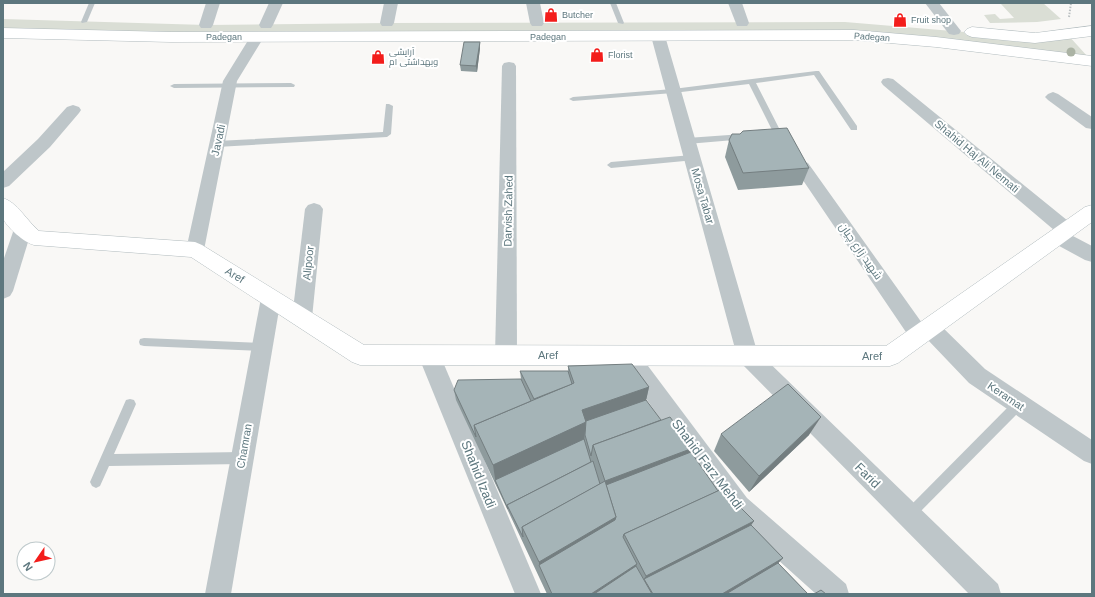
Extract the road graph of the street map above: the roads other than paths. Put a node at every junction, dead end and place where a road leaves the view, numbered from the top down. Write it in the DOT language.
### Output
graph roads {
  1 [pos="92,3"];
  2 [pos="212,3"];
  3 [pos="276,3"];
  4 [pos="391,3"];
  5 [pos="533,3"];
  6 [pos="612,3"];
  7 [pos="735,3"];
  8 [pos="932,3"];
  9 [pos="10,19"];
  10 [pos="84,22"];
  11 [pos="386,23"];
  12 [pos="537,23"];
  13 [pos="622,23"];
  14 [pos="742,23"];
  15 [pos="206,25"];
  16 [pos="262,31"];
  17 [pos="954,31"];
  18 [pos="1092,31"];
  19 [pos="3,33"];
  20 [pos="658,36"];
  21 [pos="1092,61"];
  22 [pos="509,66"];
  23 [pos="752,81"];
  24 [pos="888,82"];
  25 [pos="229,85"];
  26 [pos="291,85"];
  27 [pos="174,86"];
  28 [pos="673,91"];
  29 [pos="1052,98"];
  30 [pos="573,99"];
  31 [pos="389,106"];
  32 [pos="73,110"];
  33 [pos="1092,124"];
  34 [pos="854,128"];
  35 [pos="763,135"];
  36 [pos="748,136"];
  37 [pos="687,141"];
  38 [pos="217,144"];
  39 [pos="692,158"];
  40 [pos="611,165"];
  41 [pos="802,167"];
  42 [pos="3,182"];
  43 [pos="3,205"];
  44 [pos="314,208"];
  45 [pos="1092,212"];
  46 [pos="23,229"];
  47 [pos="1061,233"];
  48 [pos="195,250"];
  49 [pos="1092,255"];
  50 [pos="3,291"];
  51 [pos="270,298"];
  52 [pos="302,318"];
  53 [pos="924,331"];
  54 [pos="144,342"];
  55 [pos="262,347"];
  56 [pos="429,355"];
  57 [pos="506,355"];
  58 [pos="628,356"];
  59 [pos="748,356"];
  60 [pos="130,404"];
  61 [pos="1019,404"];
  62 [pos="1092,453"];
  63 [pos="242,458"];
  64 [pos="105,460"];
  65 [pos="96,482"];
  66 [pos="908,515"];
  67 [pos="218,594"];
  68 [pos="528,594"];
  69 [pos="836,594"];
  70 [pos="988,594"];
  1 -- 10 [label="lane"];
  2 -- 15 [label="street"];
  3 -- 16 [label="street, Javadi"];
  4 -- 11 [label="street"];
  5 -- 12 [label="street"];
  6 -- 13 [label="lane"];
  7 -- 14 [label="street"];
  8 -- 17 [label="street"];
  9 -- 10 [label="main road, Padegan"];
  10 -- 15 [label="main road, Padegan"];
  11 -- 12 [label="main road, Padegan"];
  11 -- 16 [label="main road, Padegan"];
  12 -- 13 [label="main road, Padegan"];
  13 -- 14 [label="main road, Padegan"];
  14 -- 17 [label="main road, Padegan"];
  15 -- 16 [label="main road, Padegan"];
  16 -- 19 [label="main road, Padegan"];
  16 -- 20 [label="main road, Padegan"];
  16 -- 25 [label="street, Javadi"];
  17 -- 18 [label="main road, Padegan"];
  20 -- 21 [label="main road, Padegan"];
  20 -- 28 [label="street, Mosa Tabar"];
  22 -- 57 [label="street, Darvish Zahed"];
  23 -- 28 [label="lane"];
  23 -- 34 [label="lane"];
  23 -- 35 [label="lane"];
  24 -- 47 [label="street, Shahid Haj Ali Nemati"];
  25 -- 26 [label="lane"];
  25 -- 27 [label="lane"];
  25 -- 38 [label="street, Javadi"];
  28 -- 30 [label="lane"];
  28 -- 37 [label="street, Mosa Tabar"];
  29 -- 33 [label="street"];
  31 -- 38 [label="lane"];
  32 -- 42 [label="street"];
  36 -- 37 [label="lane"];
  37 -- 39 [label="street, Mosa Tabar"];
  38 -- 48 [label="street, Javadi"];
  39 -- 40 [label="lane"];
  39 -- 59 [label="street, Mosa Tabar"];
  41 -- 53 [label="street, شهید زارع چیان"];
  43 -- 46 [label="main road, Aref"];
  44 -- 52 [label="street, Alipoor"];
  45 -- 47 [label="main road, Aref"];
  46 -- 48 [label="main road, Aref"];
  46 -- 50 [label="street"];
  47 -- 49 [label="street, Shahid Haj Ali Nemati"];
  47 -- 53 [label="main road, Aref"];
  48 -- 51 [label="main road, Aref"];
  51 -- 52 [label="main road, Aref"];
  51 -- 55 [label="street, Chamran"];
  52 -- 56 [label="main road, Aref"];
  53 -- 59 [label="main road, Aref"];
  53 -- 61 [label="street, Keramat"];
  54 -- 55 [label="lane"];
  55 -- 63 [label="street, Chamran"];
  56 -- 57 [label="main road, Aref"];
  56 -- 68 [label="street, Shahid Izadi"];
  57 -- 58 [label="main road, Aref"];
  58 -- 59 [label="main road, Aref"];
  58 -- 69 [label="street, Shahid Farz Mehdi"];
  59 -- 66 [label="street, Farid"];
  60 -- 64 [label="lane"];
  61 -- 62 [label="street, Keramat"];
  61 -- 66 [label="lane"];
  63 -- 64 [label="lane"];
  63 -- 67 [label="street, Chamran"];
  64 -- 65 [label="lane"];
  66 -- 70 [label="street, Farid"];
}
